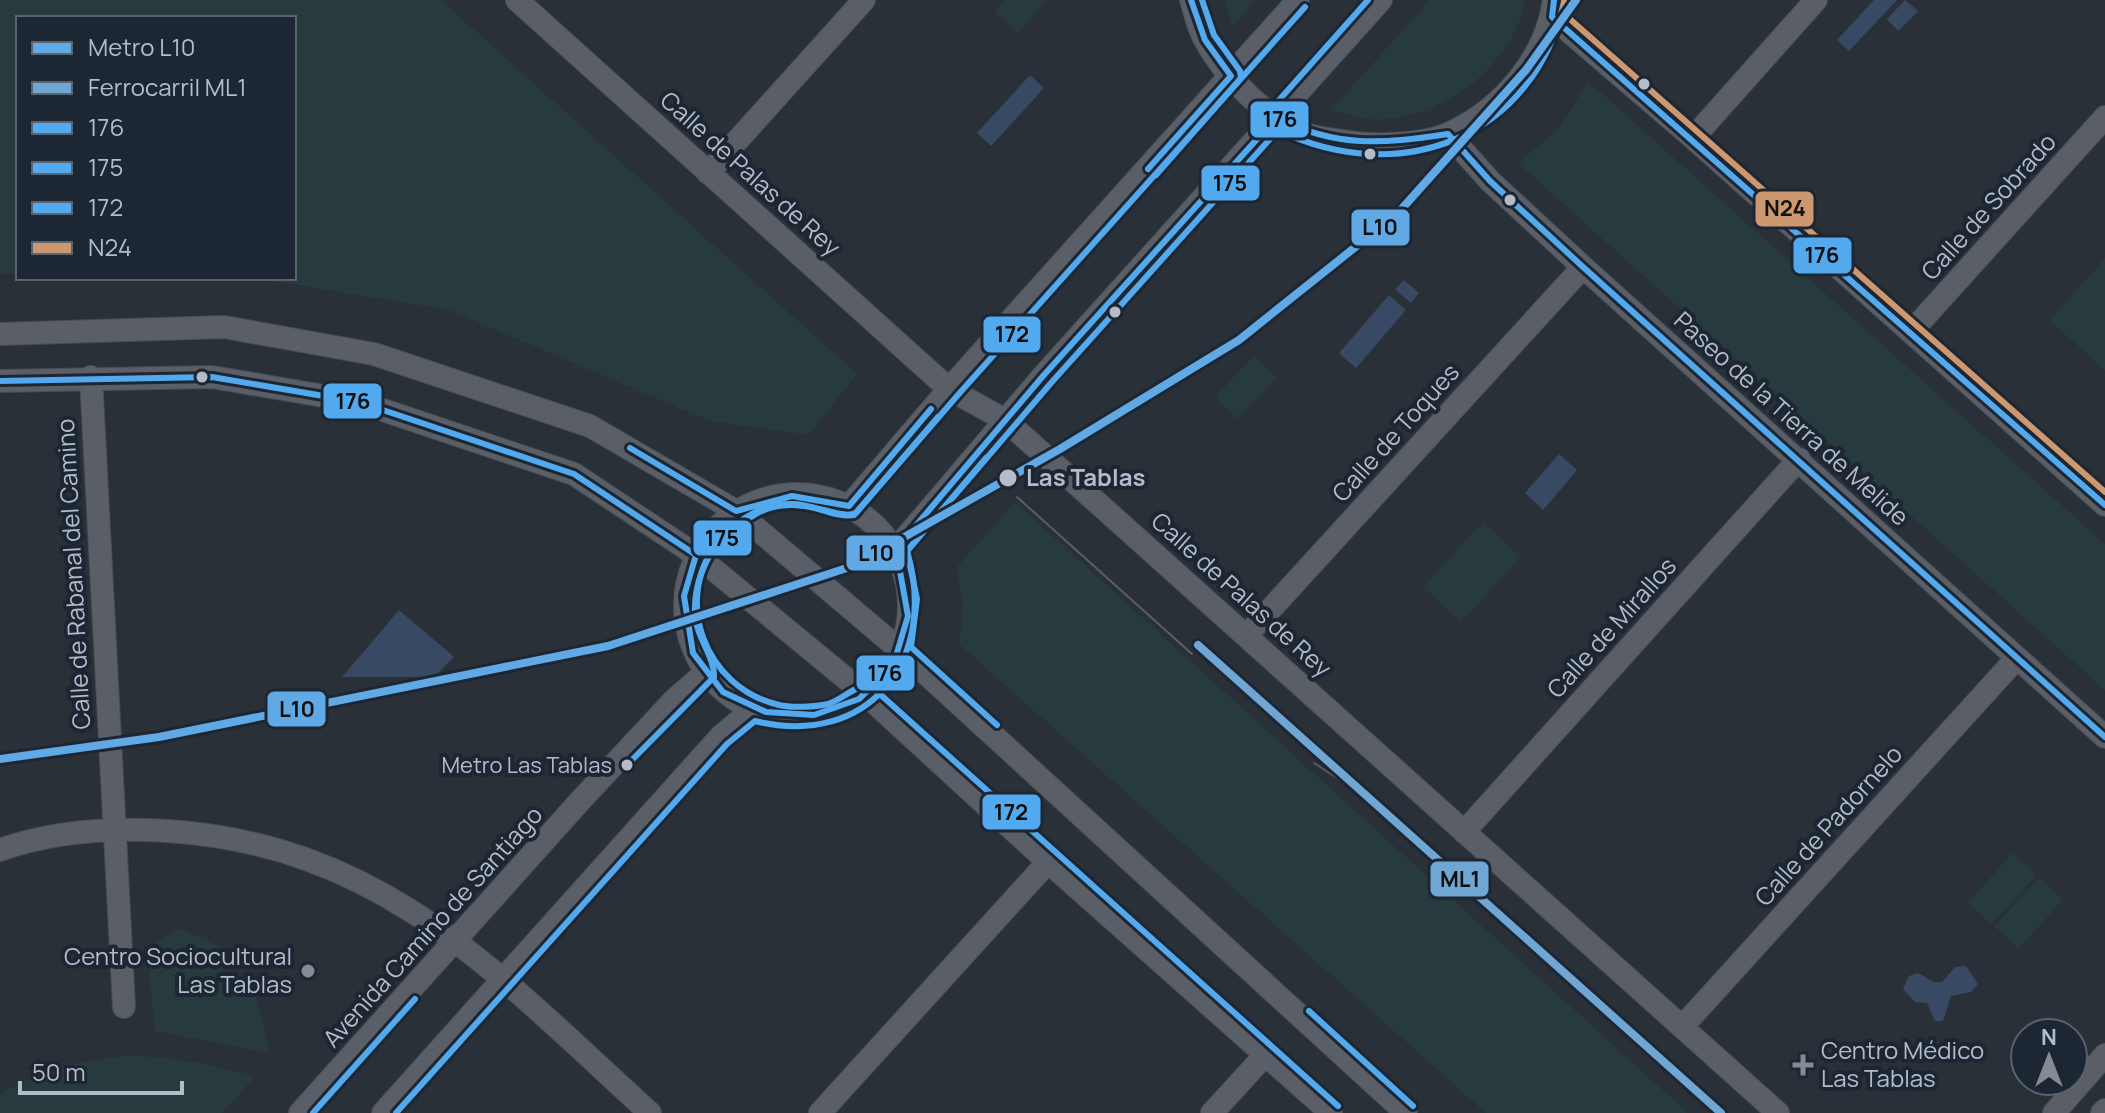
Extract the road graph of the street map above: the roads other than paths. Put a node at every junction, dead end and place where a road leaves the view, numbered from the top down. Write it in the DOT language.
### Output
graph roads {
  1 [pos="517,0"];
  2 [pos="864,0"];
  3 [pos="1191,0"];
  4 [pos="1298,0"];
  5 [pos="1381,0"];
  6 [pos="1816,0"];
  7 [pos="1553,8"];
  8 [pos="1231,76"];
  9 [pos="2105,117"];
  10 [pos="1276,118"];
  11 [pos="1448,134"];
  12 [pos="1693,138"];
  13 [pos="708,173"];
  14 [pos="1583,267"];
  15 [pos="1911,332"];
  16 [pos="0,334"];
  17 [pos="91,377"];
  18 [pos="0,381"];
  19 [pos="949,389"];
  20 [pos="1005,420"];
  21 [pos="1799,459"];
  22 [pos="2105,505"];
  23 [pos="849,506"];
  24 [pos="736,511"];
  25 [pos="896,549"];
  26 [pos="696,555"];
  27 [pos="1248,634"];
  28 [pos="900,650"];
  29 [pos="2015,660"];
  30 [pos="705,673"];
  31 [pos="866,695"];
  32 [pos="752,710"];
  33 [pos="2105,737"];
  34 [pos="114,831"];
  35 [pos="1464,832"];
  36 [pos="0,850"];
  37 [pos="1048,862"];
  38 [pos="455,940"];
  39 [pos="502,978"];
  40 [pos="124,1007"];
  41 [pos="1682,1027"];
  42 [pos="1266,1054"];
  43 [pos="2105,1055"];
  44 [pos="300,1113"];
  45 [pos="383,1113"];
  46 [pos="650,1113"];
  47 [pos="820,1113"];
  48 [pos="1212,1113"];
  49 [pos="1331,1113"];
  50 [pos="1406,1113"];
  51 [pos="1778,1113"];
  52 [pos="2054,1113"];
  1 -- 13 [label="street, Calle de Palas de Rey"];
  2 -- 13 [label="street"];
  3 -- 8 [label="street"];
  4 -- 8 [label="street"];
  5 -- 10 [label="street"];
  6 -- 12 [label="street"];
  7 -- 11 [label="street"];
  7 -- 12 [label="street"];
  8 -- 10 [label="street"];
  8 -- 19 [label="street"];
  9 -- 15 [label="street, Calle de Sobrado"];
  10 -- 11 [label="street"];
  10 -- 20 [label="street"];
  11 -- 14 [label="street, Paseo de la Tierra de Melide"];
  12 -- 15 [label="street"];
  13 -- 19 [label="street, Calle de Palas de Rey"];
  14 -- 21 [label="street, Paseo de la Tierra de Melide"];
  14 -- 27 [label="street, Calle de Toques"];
  15 -- 22 [label="street"];
  16 -- 24 [label="street"];
  17 -- 18 [label="street"];
  17 -- 26 [label="street"];
  17 -- 34 [label="street, Calle de Rabanal del Camino"];
  19 -- 20 [label="street, Calle de Palas de Rey"];
  19 -- 23 [label="street"];
  20 -- 25 [label="street"];
  20 -- 27 [label="street, Calle de Palas de Rey"];
  21 -- 29 [label="street, Paseo de la Tierra de Melide"];
  21 -- 35 [label="street, Calle de Mirallos"];
  23 -- 24 [label="street"];
  23 -- 25 [label="street"];
  24 -- 26 [label="street"];
  24 -- 28 [label="street"];
  25 -- 28 [label="street"];
  26 -- 30 [label="street"];
  26 -- 31 [label="street"];
  27 -- 35 [label="street, Calle de Palas de Rey"];
  28 -- 31 [label="street"];
  28 -- 50 [label="street"];
  29 -- 33 [label="street, Paseo de la Tierra de Melide"];
  29 -- 41 [label="street, Calle de Padornelo"];
  30 -- 32 [label="street"];
  30 -- 38 [label="street, Avenida Camino de Santiago"];
  31 -- 32 [label="street"];
  31 -- 37 [label="street"];
  32 -- 39 [label="street"];
  34 -- 36 [label="street"];
  34 -- 38 [label="street"];
  34 -- 40 [label="street, Calle de Rabanal del Camino"];
  35 -- 41 [label="street, Calle de Palas de Rey"];
  37 -- 42 [label="street"];
  37 -- 47 [label="street"];
  38 -- 39 [label="street"];
  38 -- 44 [label="street, Avenida Camino de Santiago"];
  39 -- 45 [label="street"];
  39 -- 46 [label="street"];
  41 -- 51 [label="street, Calle de Palas de Rey"];
  42 -- 48 [label="street"];
  42 -- 49 [label="street"];
  43 -- 52 [label="street"];
}
